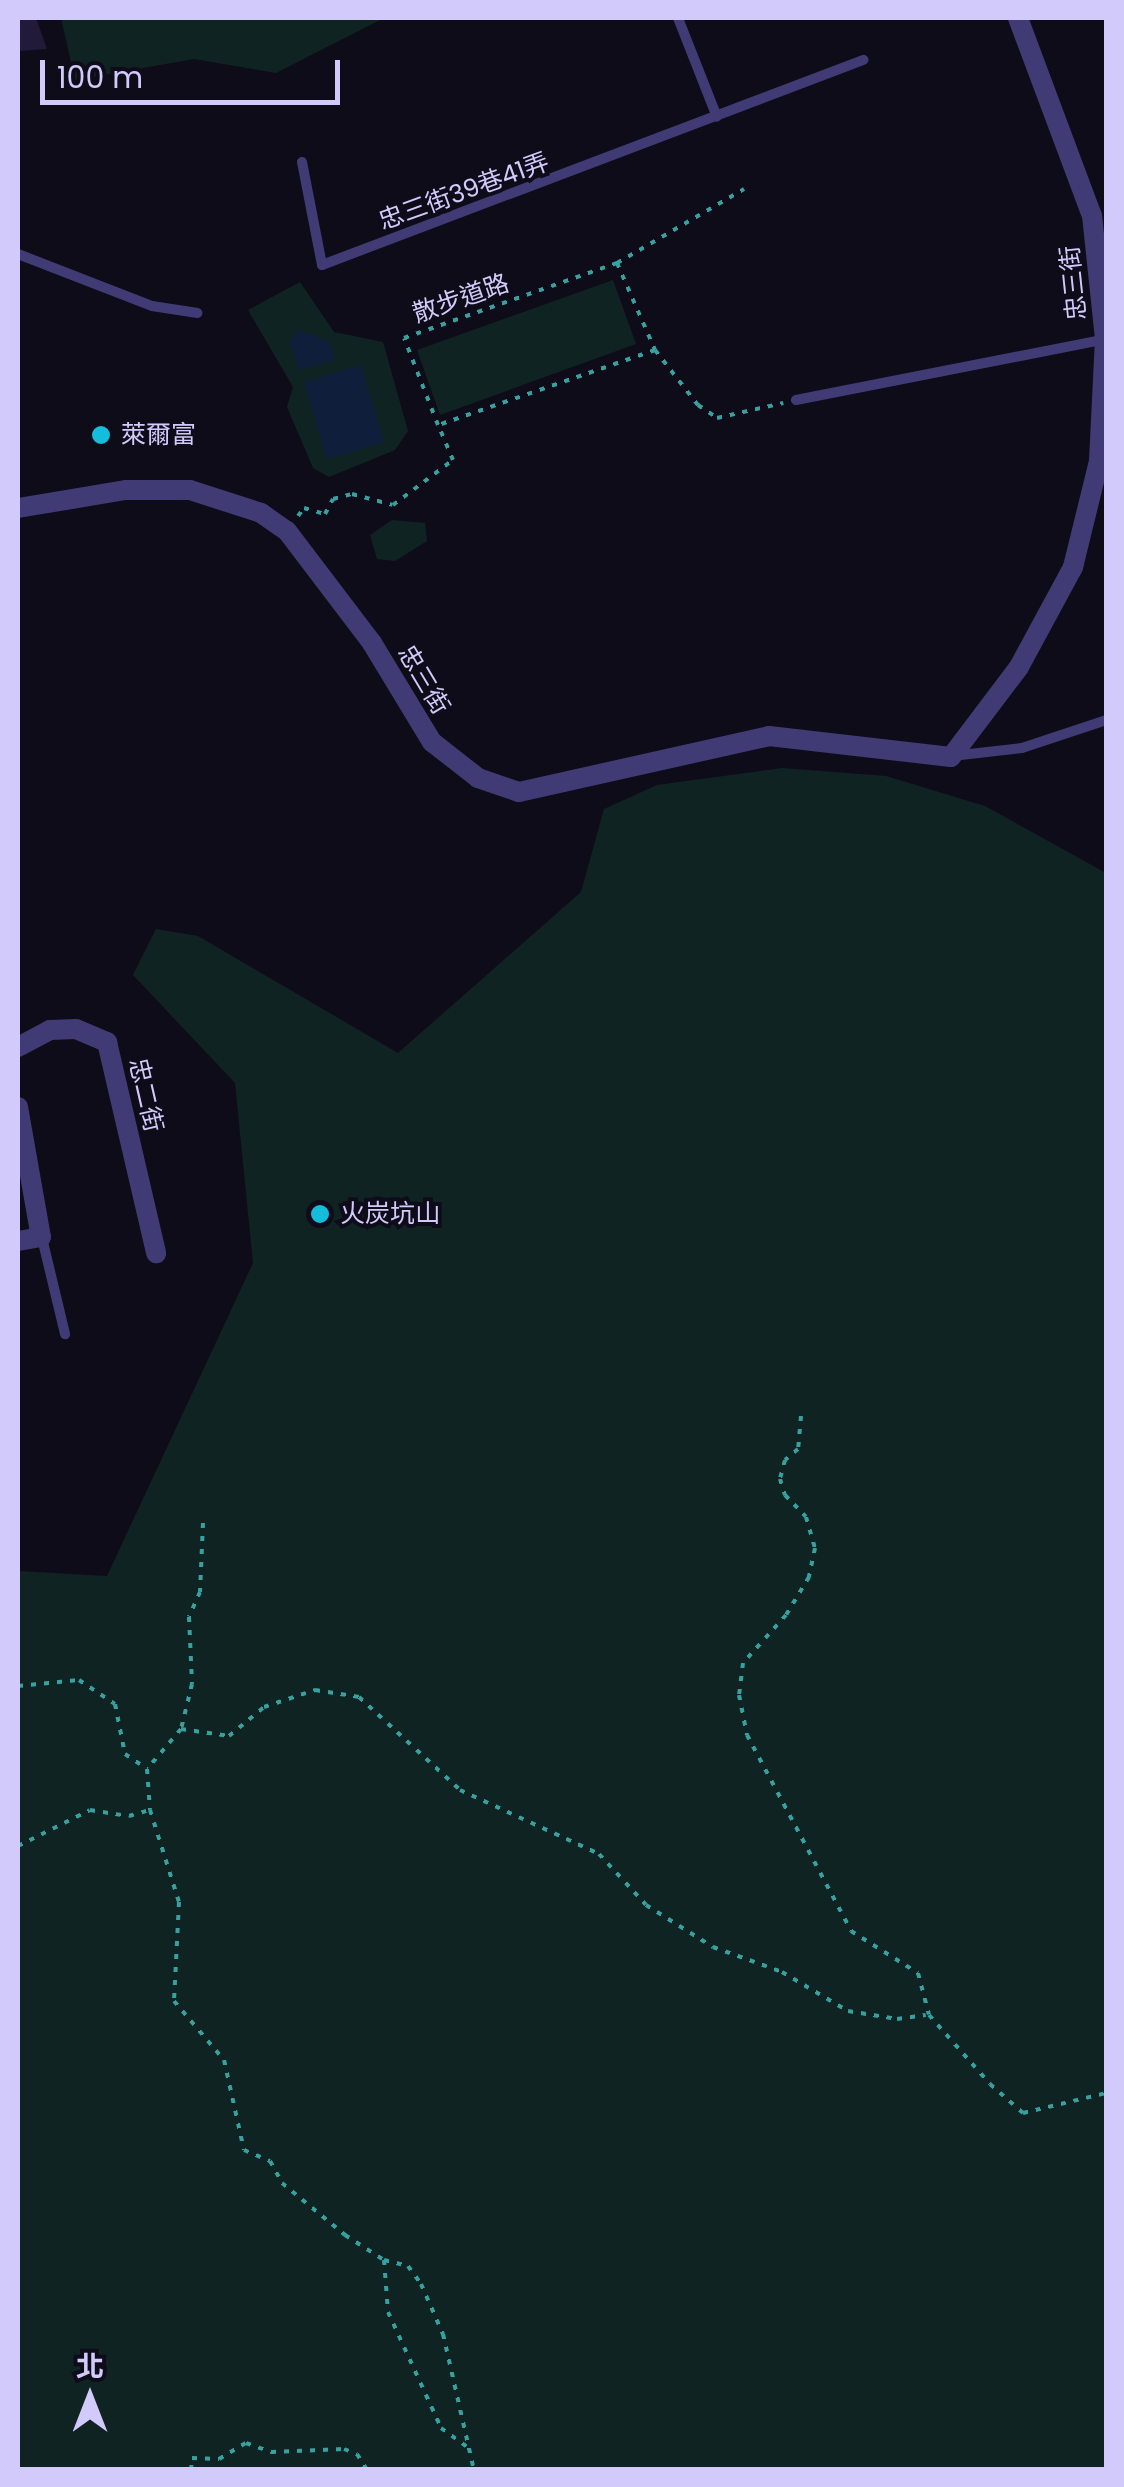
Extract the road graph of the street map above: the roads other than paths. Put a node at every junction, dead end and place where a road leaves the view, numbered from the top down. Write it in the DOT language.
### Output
graph roads {
  1 [pos="678,18"];
  2 [pos="1018,18"];
  3 [pos="863,60"];
  4 [pos="716,117"];
  5 [pos="302,162"];
  6 [pos="18,254"];
  7 [pos="197,313"];
  8 [pos="1106,339"];
  9 [pos="796,400"];
  10 [pos="18,508"];
  11 [pos="1106,720"];
  12 [pos="951,756"];
  13 [pos="18,1046"];
  14 [pos="18,1107"];
  15 [pos="41,1237"];
  16 [pos="18,1241"];
  17 [pos="156,1253"];
  18 [pos="65,1334"];
  1 -- 4 [label="lane"];
  2 -- 8 [label="street, 忠三街"];
  3 -- 4 [label="lane"];
  4 -- 5 [label="lane, 忠三街39巷41弄"];
  6 -- 7 [label="lane"];
  8 -- 9 [label="lane"];
  8 -- 12 [label="street, 忠三街"];
  10 -- 12 [label="street, 忠三街"];
  11 -- 12 [label="lane, 忠三街"];
  13 -- 17 [label="street, 忠二街"];
  14 -- 15 [label="street"];
  15 -- 16 [label="street"];
  15 -- 18 [label="lane"];
}
